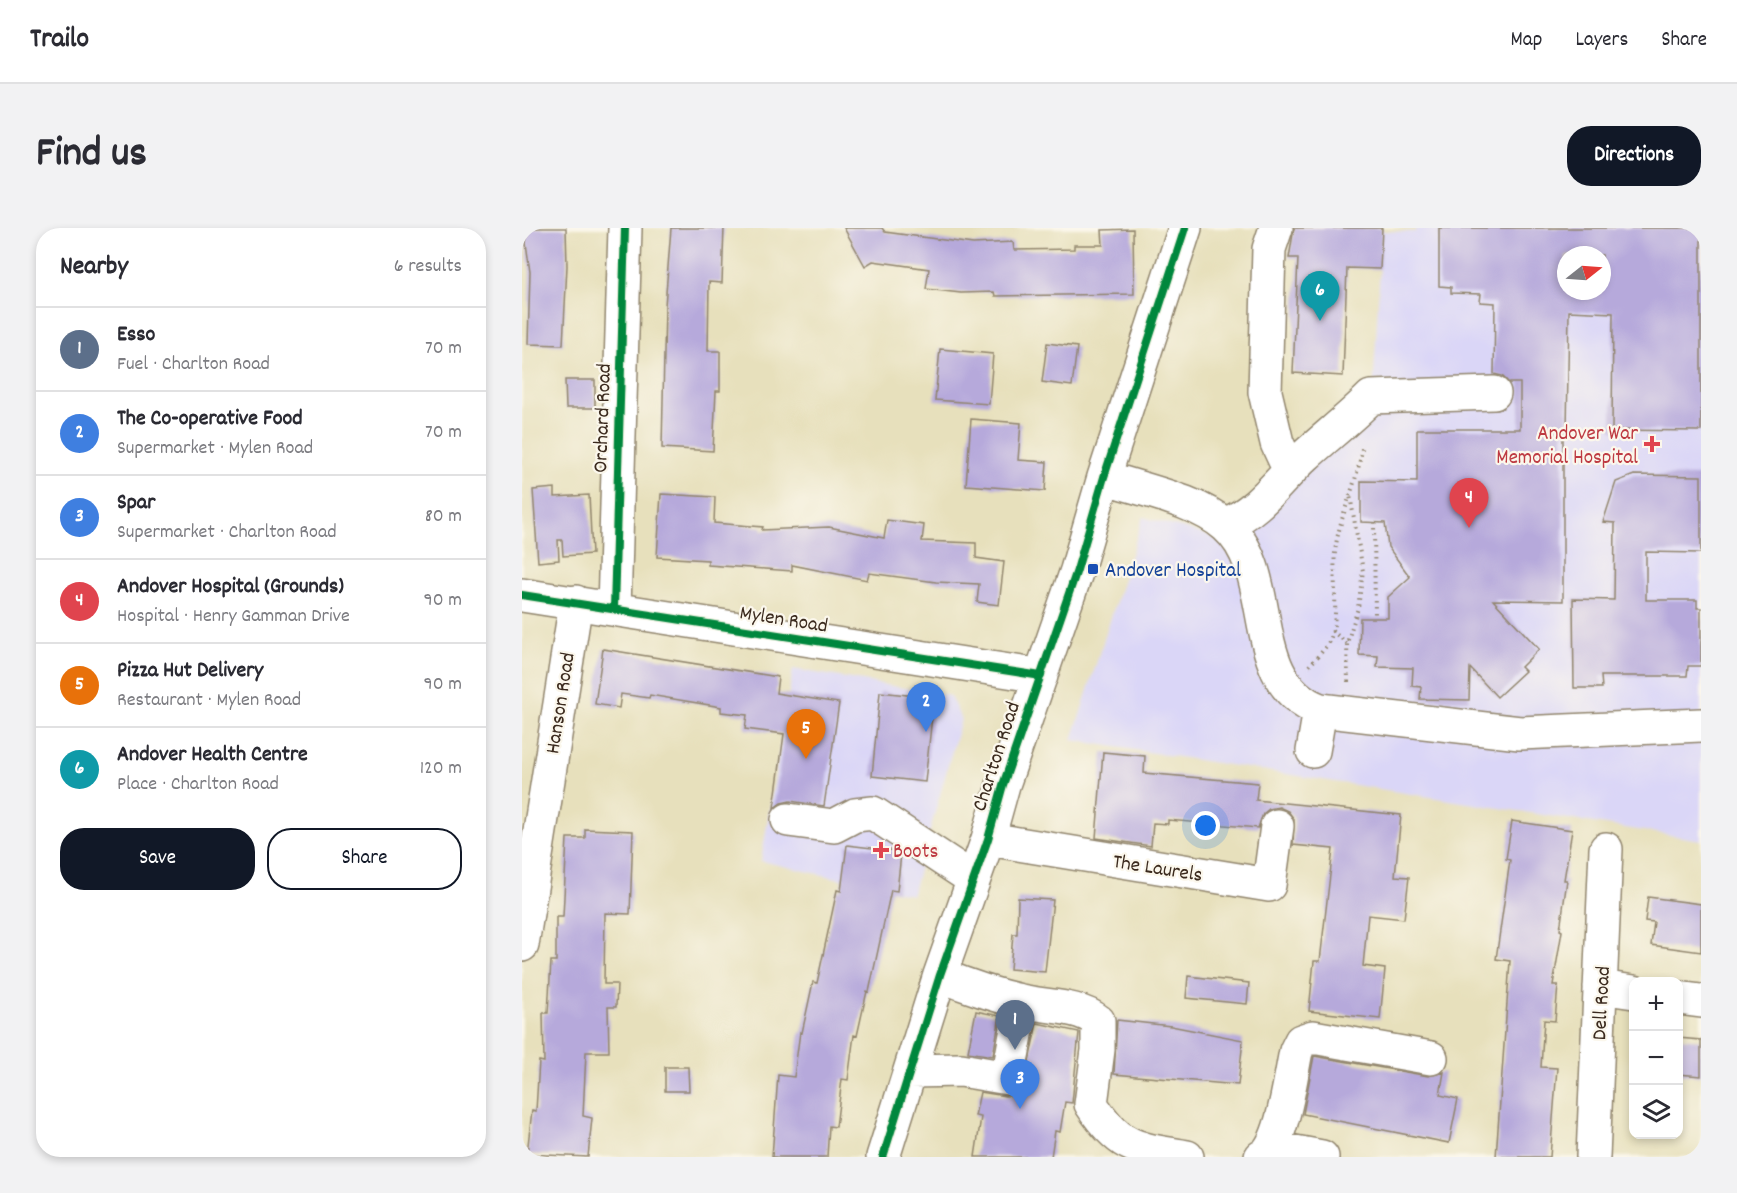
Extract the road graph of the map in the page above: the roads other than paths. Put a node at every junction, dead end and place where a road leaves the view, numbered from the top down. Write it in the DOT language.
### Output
graph roads {
  1 [pos="625,228"];
  2 [pos="1185,228"];
  3 [pos="1276,228"];
  4 [pos="1494,393"];
  5 [pos="1290,471"];
  6 [pos="1104,477"];
  7 [pos="1225,525"];
  8 [pos="522,594"];
  9 [pos="576,603"];
  10 [pos="614,609"];
  11 [pos="1041,676"];
  12 [pos="1335,712"];
  13 [pos="1701,725"];
  14 [pos="1313,751"];
  15 [pos="788,820"];
  16 [pos="1277,826"];
  17 [pos="988,839"];
  18 [pos="1606,849"];
  19 [pos="973,879"];
  20 [pos="522,945"];
  21 [pos="940,975"];
  22 [pos="1600,987"];
  23 [pos="1629,991"];
  24 [pos="1683,998"];
  25 [pos="1701,1000"];
  26 [pos="1022,1002"];
  27 [pos="1431,1058"];
  28 [pos="910,1071"];
  29 [pos="1264,1156"];
  30 [pos="883,1157"];
  31 [pos="1187,1157"];
  32 [pos="1322,1157"];
  33 [pos="1593,1157"];
  1 -- 10 [label="street, Orchard Road"];
  2 -- 6 [label="street, Charlton Road"];
  3 -- 5 [label="street"];
  4 -- 5 [label="street"];
  5 -- 7 [label="street"];
  6 -- 7 [label="street"];
  6 -- 11 [label="street, Charlton Road"];
  7 -- 12 [label="street"];
  8 -- 9 [label="street, Mylen Road"];
  9 -- 10 [label="street, Mylen Road"];
  9 -- 20 [label="street, Hanson Road"];
  10 -- 11 [label="street, Mylen Road"];
  11 -- 17 [label="street, Charlton Road"];
  12 -- 13 [label="street"];
  12 -- 14 [label="street"];
  15 -- 19 [label="street"];
  16 -- 17 [label="street, The Laurels"];
  17 -- 19 [label="street, Charlton Road"];
  18 -- 22 [label="street, Dell Road"];
  19 -- 21 [label="street, Charlton Road"];
  21 -- 26 [label="street"];
  21 -- 28 [label="street, Charlton Road"];
  22 -- 23 [label="street"];
  22 -- 33 [label="street, Dell Road"];
  24 -- 25 [label="street"];
  26 -- 28 [label="street"];
  26 -- 31 [label="street"];
  27 -- 29 [label="street"];
  28 -- 30 [label="street, Charlton Road"];
  29 -- 32 [label="street"];
}
